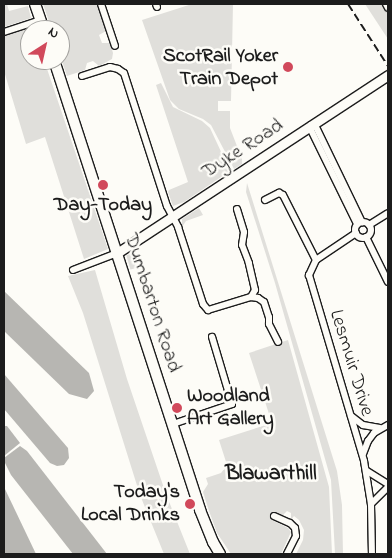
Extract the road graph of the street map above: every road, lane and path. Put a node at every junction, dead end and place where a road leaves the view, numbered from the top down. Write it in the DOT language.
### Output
graph roads {
  1 [pos="36,4"];
  2 [pos="102,4"];
  3 [pos="386,4"];
  4 [pos="388,8"];
  5 [pos="41,20"];
  6 [pos="20,29"];
  7 [pos="4,32"];
  8 [pos="115,46"];
  9 [pos="57,70"];
  10 [pos="82,76"];
  11 [pos="385,77"];
  12 [pos="310,125"];
  13 [pos="265,200"];
  14 [pos="237,210"];
  15 [pos="388,213"];
  16 [pos="172,216"];
  17 [pos="360,223"];
  18 [pos="369,225"];
  19 [pos="356,234"];
  20 [pos="366,237"];
  21 [pos="117,253"];
  22 [pos="316,260"];
  23 [pos="73,270"];
  24 [pos="388,282"];
  25 [pos="251,297"];
  26 [pos="212,336"];
  27 [pos="278,342"];
  28 [pos="350,415"];
  29 [pos="173,424"];
  30 [pos="385,426"];
  31 [pos="363,456"];
  32 [pos="367,471"];
  33 [pos="388,485"];
  34 [pos="371,504"];
  35 [pos="274,516"];
  36 [pos="220,554"];
  37 [pos="287,554"];
  38 [pos="372,554"];
  1 -- 5 [label="main road"];
  2 -- 8 [label="street"];
  3 -- 4 [label="street"];
  6 -- 7 [label="street"];
  9 -- 21 [label="main road, Dumbarton Road"];
  10 -- 16 [label="street"];
  11 -- 12 [label="street, Dyke Road"];
  12 -- 16 [label="street, Dyke Road"];
  12 -- 17 [label="street"];
  13 -- 22 [label="street"];
  14 -- 25 [label="street"];
  15 -- 18 [label="street"];
  16 -- 21 [label="street, Dyke Road"];
  16 -- 25 [label="street"];
  17 -- 18 [label="street"];
  17 -- 19 [label="street"];
  18 -- 20 [label="street"];
  19 -- 20 [label="street"];
  19 -- 22 [label="street"];
  20 -- 24 [label="street"];
  21 -- 23 [label="street"];
  21 -- 29 [label="main road, Dumbarton Road"];
  22 -- 28 [label="street, Lesmuir Drive"];
  25 -- 27 [label="street"];
  26 -- 29 [label="street"];
  28 -- 30 [label="street"];
  28 -- 31 [label="street, Lesmuir Drive"];
  29 -- 36 [label="main road, Dumbarton Road"];
  30 -- 31 [label="street"];
  31 -- 32 [label="street, Lesmuir Drive"];
  32 -- 33 [label="street"];
  32 -- 34 [label="street, Lesmuir Drive"];
  33 -- 34 [label="street"];
  34 -- 38 [label="street, Lesmuir Drive"];
  35 -- 37 [label="street"];
}
